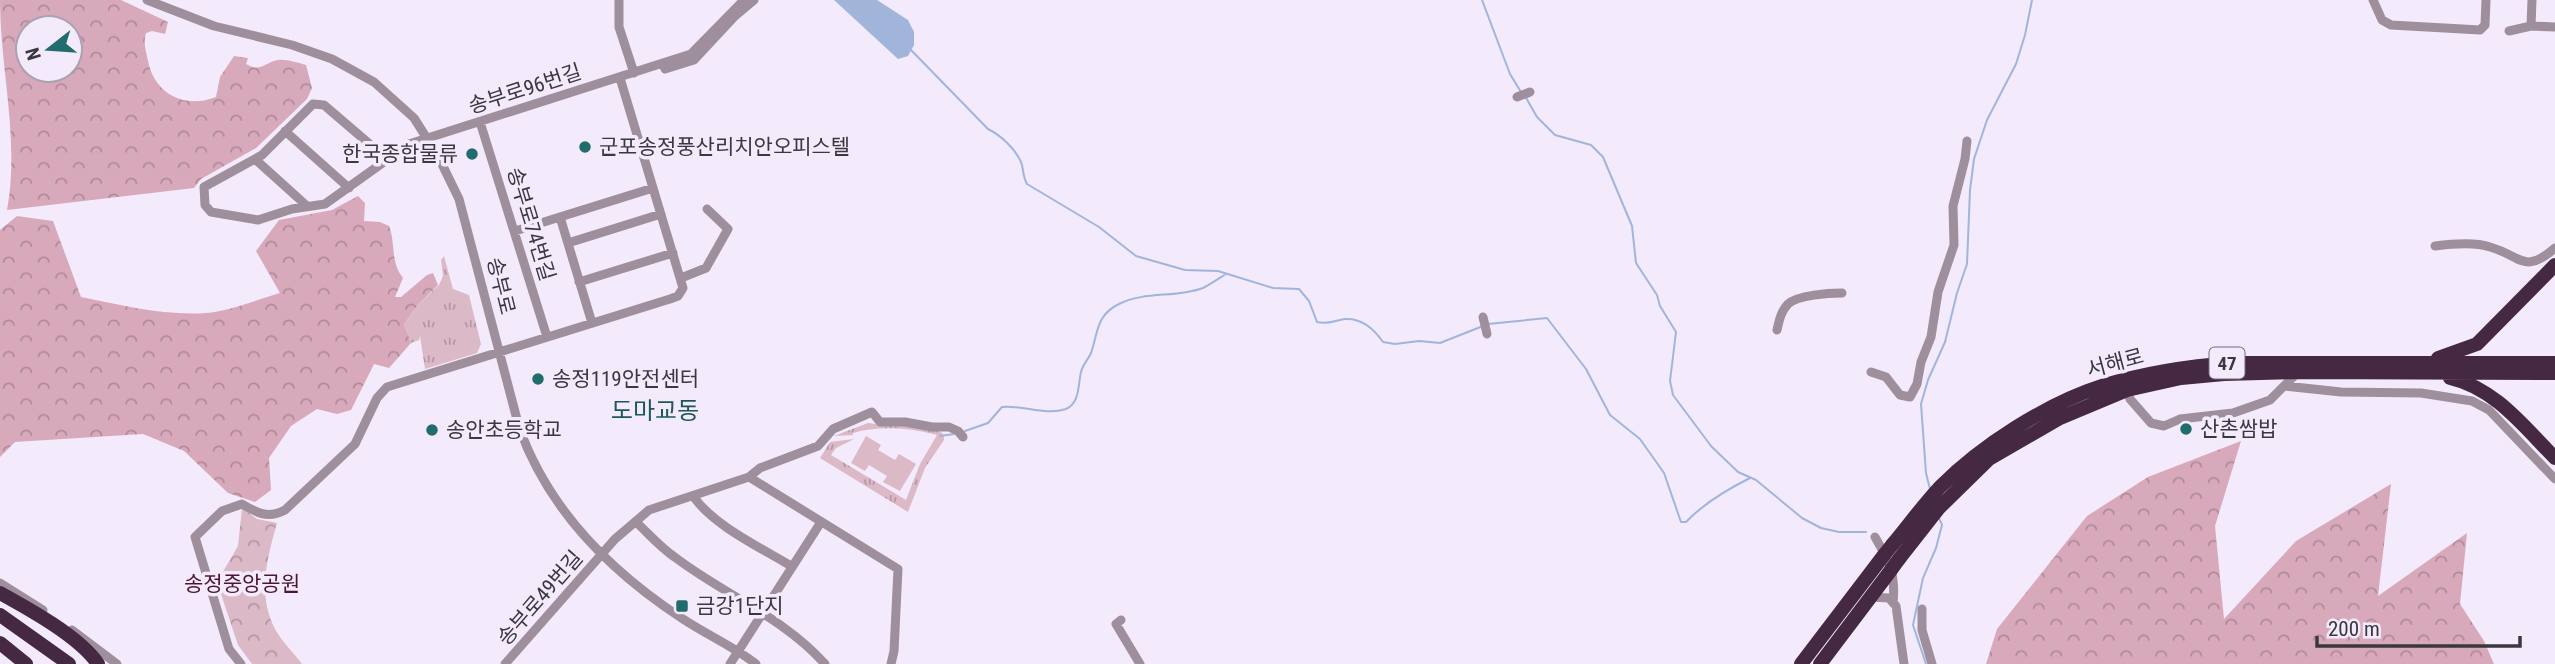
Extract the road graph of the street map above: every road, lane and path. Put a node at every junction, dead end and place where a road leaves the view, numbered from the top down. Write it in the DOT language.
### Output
graph roads {
  1 [pos="147,0"];
  2 [pos="619,0"];
  3 [pos="744,0"];
  4 [pos="754,0"];
  5 [pos="2373,0"];
  6 [pos="2486,0"];
  7 [pos="2532,0"];
  8 [pos="2531,26"];
  9 [pos="2555,27"];
  10 [pos="2509,32"];
  11 [pos="634,73"];
  12 [pos="620,80"];
  13 [pos="1530,92"];
  14 [pos="1517,97"];
  15 [pos="481,123"];
  16 [pos="285,131"];
  17 [pos="428,140"];
  18 [pos="1967,141"];
  19 [pos="255,159"];
  20 [pos="387,159"];
  21 [pos="349,188"];
  22 [pos="653,188"];
  23 [pos="307,206"];
  24 [pos="707,209"];
  25 [pos="661,214"];
  26 [pos="559,218"];
  27 [pos="515,231"];
  28 [pos="568,243"];
  29 [pos="2435,246"];
  30 [pos="2555,248"];
  31 [pos="673,253"];
  32 [pos="2555,265"];
  33 [pos="681,278"];
  34 [pos="579,282"];
  35 [pos="1842,293"];
  36 [pos="1483,317"];
  37 [pos="592,323"];
  38 [pos="1777,330"];
  39 [pos="1487,334"];
  40 [pos="547,337"];
  41 [pos="500,353"];
  42 [pos="2555,363"];
  43 [pos="2429,368"];
  44 [pos="1871,372"];
  45 [pos="2298,372"];
  46 [pos="2555,373"];
  47 [pos="2285,386"];
  48 [pos="2127,390"];
  49 [pos="963,437"];
  50 [pos="2555,458"];
  51 [pos="749,477"];
  52 [pos="2555,479"];
  53 [pos="693,496"];
  54 [pos="1937,501"];
  55 [pos="636,522"];
  56 [pos="823,524"];
  57 [pos="1875,537"];
  58 [pos="602,555"];
  59 [pos="792,566"];
  60 [pos="0,583"];
  61 [pos="0,593"];
  62 [pos="1871,597"];
  63 [pos="1893,603"];
  64 [pos="1922,609"];
  65 [pos="762,611"];
  66 [pos="0,615"];
  67 [pos="1121,620"];
  68 [pos="0,643"];
  69 [pos="738,650"];
  70 [pos="26,664"];
  71 [pos="69,664"];
  72 [pos="98,664"];
  73 [pos="117,664"];
  74 [pos="241,664"];
  75 [pos="505,664"];
  76 [pos="730,664"];
  77 [pos="756,664"];
  78 [pos="825,664"];
  79 [pos="891,664"];
  80 [pos="1140,664"];
  81 [pos="1801,664"];
  82 [pos="1820,664"];
  83 [pos="1904,664"];
  84 [pos="1932,664"];
  1 -- 17 [label="street, 송부로"];
  2 -- 11 [label="street"];
  3 -- 11 [label="street, 송부로96번길"];
  4 -- 12 [label="street"];
  5 -- 6 [label="street"];
  7 -- 8 [label="street"];
  8 -- 9 [label="street"];
  8 -- 10 [label="street"];
  11 -- 12 [label="street, 송부로96번길"];
  12 -- 15 [label="street, 송부로96번길"];
  12 -- 22 [label="street"];
  13 -- 14 [label="street"];
  15 -- 17 [label="street, 송부로96번길"];
  15 -- 27 [label="street, 송부로74번길"];
  16 -- 19 [label="street"];
  16 -- 20 [label="street"];
  16 -- 21 [label="street"];
  17 -- 20 [label="street, 송부로96번길"];
  17 -- 41 [label="street, 송부로"];
  18 -- 44 [label="street"];
  19 -- 23 [label="street"];
  19 -- 23 [label="street, 송부로96번길"];
  20 -- 21 [label="street, 송부로96번길"];
  21 -- 23 [label="street, 송부로96번길"];
  22 -- 25 [label="street"];
  22 -- 26 [label="street"];
  24 -- 33 [label="street"];
  25 -- 28 [label="street"];
  25 -- 31 [label="street"];
  26 -- 27 [label="street"];
  26 -- 28 [label="street"];
  27 -- 40 [label="street, 송부로74번길"];
  28 -- 34 [label="street"];
  29 -- 30 [label="street"];
  31 -- 33 [label="street"];
  31 -- 34 [label="street"];
  32 -- 43 [label="highway"];
  33 -- 37 [label="street"];
  34 -- 37 [label="street"];
  35 -- 38 [label="street"];
  36 -- 39 [label="street"];
  37 -- 40 [label="street"];
  40 -- 41 [label="street"];
  41 -- 58 [label="street, 송부로"];
  41 -- 74 [label="street"];
  42 -- 43 [label="highway, 서해로 / 47"];
  43 -- 45 [label="highway, 서해로 / 47"];
  43 -- 46 [label="highway, 서해로 / 47"];
  43 -- 50 [label="highway"];
  43 -- 54 [label="highway, 서해로 / 47"];
  45 -- 47 [label="street"];
  45 -- 48 [label="highway, 서해로 / 47"];
  47 -- 48 [label="street"];
  47 -- 52 [label="street"];
  48 -- 54 [label="highway, 서해로 / 47"];
  49 -- 51 [label="street, 송부로49번길"];
  51 -- 53 [label="street, 송부로49번길"];
  51 -- 56 [label="street"];
  53 -- 55 [label="street, 송부로49번길"];
  53 -- 59 [label="street"];
  54 -- 62 [label="highway, 서해로 / 47"];
  54 -- 81 [label="highway, 서해로 / 47"];
  55 -- 58 [label="street, 송부로49번길"];
  55 -- 65 [label="street"];
  56 -- 59 [label="street"];
  56 -- 79 [label="street"];
  57 -- 63 [label="street"];
  58 -- 69 [label="street, 송부로"];
  58 -- 75 [label="street, 송부로49번길"];
  59 -- 65 [label="street"];
  60 -- 73 [label="street"];
  61 -- 72 [label="highway"];
  62 -- 63 [label="street"];
  62 -- 82 [label="highway, 서해로 / 47"];
  63 -- 83 [label="street"];
  64 -- 84 [label="street"];
  65 -- 69 [label="street"];
  65 -- 78 [label="street"];
  66 -- 71 [label="highway"];
  67 -- 80 [label="street"];
  68 -- 70 [label="highway"];
  69 -- 76 [label="street"];
  69 -- 77 [label="street, 송부로"];
}
